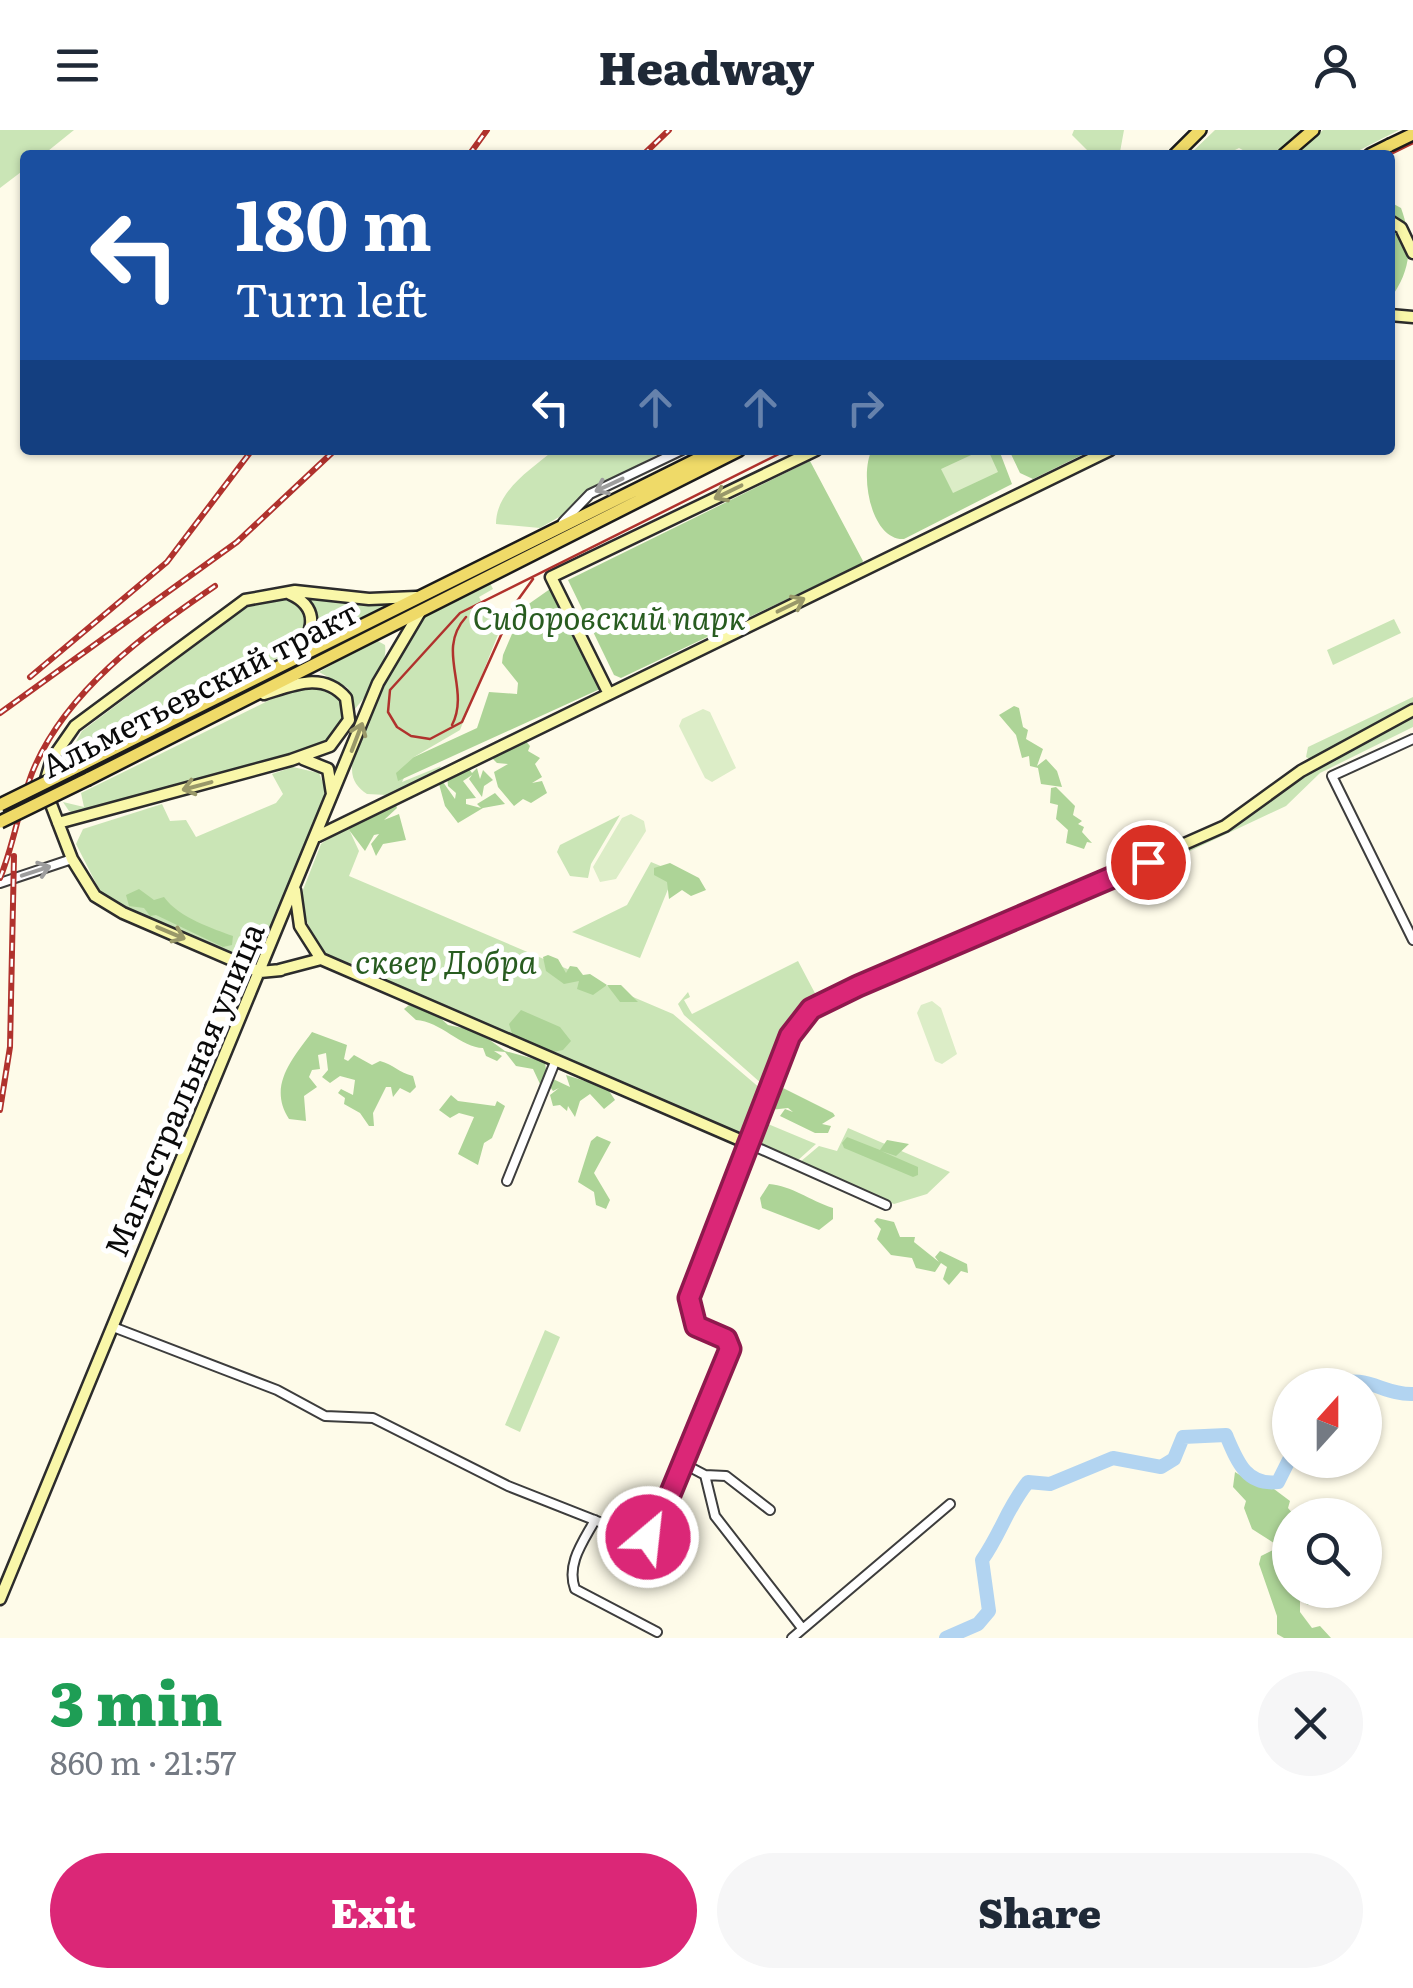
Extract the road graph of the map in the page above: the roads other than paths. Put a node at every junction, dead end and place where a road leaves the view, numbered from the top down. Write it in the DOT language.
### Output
graph roads {
  1 [pos="1200,130"];
  2 [pos="1312,130"];
  3 [pos="1404,130"];
  4 [pos="1413,137"];
  5 [pos="1180,150"];
  6 [pos="1290,150"];
  7 [pos="1380,150"];
  8 [pos="1395,226"];
  9 [pos="1413,253"];
  10 [pos="669,455"];
  11 [pos="706,455"];
  12 [pos="729,455"];
  13 [pos="806,455"];
  14 [pos="1100,455"];
  15 [pos="556,530"];
  16 [pos="274,592"];
  17 [pos="424,601"];
  18 [pos="267,677"];
  19 [pos="609,694"];
  20 [pos="249,699"];
  21 [pos="1413,710"];
  22 [pos="1413,739"];
  23 [pos="291,760"];
  24 [pos="0,805"];
  25 [pos="328,810"];
  26 [pos="0,822"];
  27 [pos="58,823"];
  28 [pos="317,836"];
  29 [pos="72,859"];
  30 [pos="0,882"];
  31 [pos="294,890"];
  32 [pos="1413,940"];
  33 [pos="266,957"];
  34 [pos="322,959"];
  35 [pos="240,963"];
  36 [pos="281,970"];
  37 [pos="260,972"];
  38 [pos="254,987"];
  39 [pos="556,1062"];
  40 [pos="746,1143"];
  41 [pos="507,1181"];
  42 [pos="886,1205"];
  43 [pos="113,1327"];
  44 [pos="684,1464"];
  45 [pos="705,1475"];
  46 [pos="950,1504"];
  47 [pos="770,1510"];
  48 [pos="595,1520"];
  49 [pos="0,1599"];
  50 [pos="802,1628"];
  51 [pos="657,1632"];
  52 [pos="792,1638"];
  1 -- 5 [label="main road"];
  2 -- 6 [label="main road"];
  3 -- 4 [label="main road"];
  4 -- 7 [label="main road, bridge"];
  8 -- 9 [label="street"];
  10 -- 15 [label="street, one-way"];
  11 -- 15 [label="main road"];
  12 -- 17 [label="main road"];
  13 -- 19 [label="street, one-way"];
  19 -- 14 [label="street, one-way"];
  15 -- 17 [label="main road"];
  16 -- 17 [label="street"];
  16 -- 18 [label="street"];
  16 -- 27 [label="street"];
  17 -- 18 [label="main road, Альметьевский тракт"];
  17 -- 20 [label="main road, Альметьевский тракт"];
  25 -- 17 [label="street, Магистральная улица, one-way"];
  18 -- 24 [label="main road, Альметьевский тракт, bridge"];
  19 -- 28 [label="street"];
  20 -- 23 [label="street"];
  20 -- 26 [label="main road, Альметьевский тракт, bridge"];
  21 -- 40 [label="street"];
  22 -- 32 [label="street"];
  23 -- 25 [label="street"];
  23 -- 27 [label="street, one-way"];
  25 -- 28 [label="street, Магистральная улица"];
  27 -- 29 [label="street"];
  28 -- 31 [label="street, Магистральная улица"];
  30 -- 29 [label="street, one-way"];
  29 -- 35 [label="street, one-way"];
  31 -- 33 [label="street, Магистральная улица"];
  31 -- 34 [label="street"];
  33 -- 35 [label="street"];
  33 -- 37 [label="street, Магистральная улица"];
  34 -- 36 [label="street"];
  34 -- 39 [label="street"];
  35 -- 37 [label="street"];
  35 -- 38 [label="street"];
  36 -- 37 [label="street"];
  36 -- 38 [label="street"];
  37 -- 38 [label="street, Магистральная улица"];
  38 -- 43 [label="street, Магистральная улица"];
  39 -- 40 [label="street"];
  39 -- 41 [label="street"];
  40 -- 42 [label="street"];
  40 -- 44 [label="street"];
  43 -- 48 [label="street"];
  43 -- 49 [label="street, Магистральная улица"];
  44 -- 45 [label="street"];
  44 -- 48 [label="street"];
  45 -- 47 [label="street"];
  45 -- 50 [label="street"];
  46 -- 50 [label="street"];
  48 -- 51 [label="street"];
  50 -- 52 [label="street"];
}
